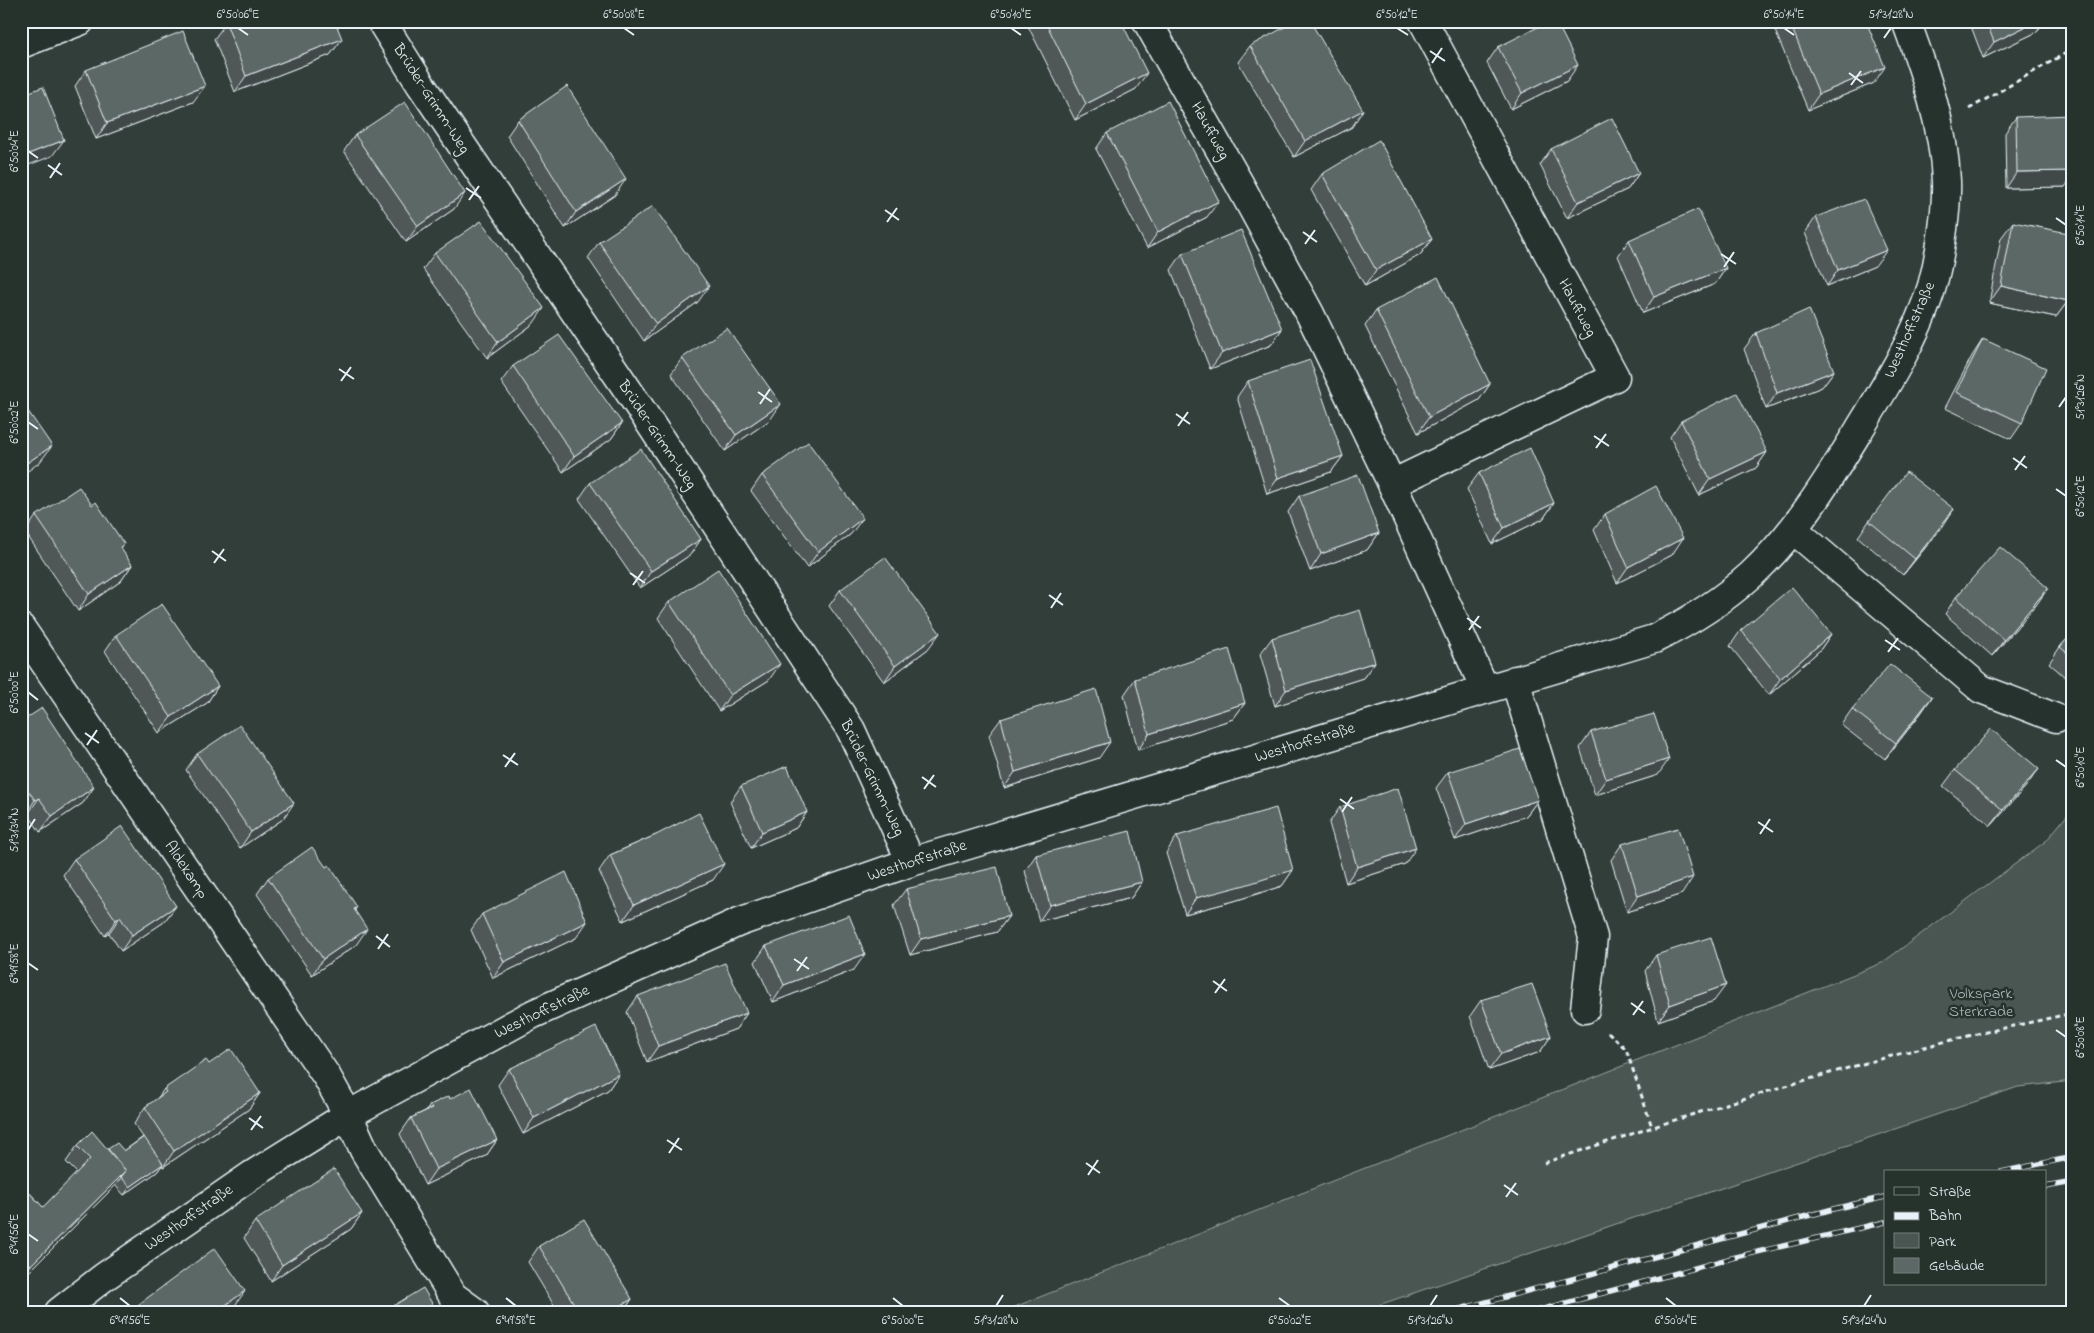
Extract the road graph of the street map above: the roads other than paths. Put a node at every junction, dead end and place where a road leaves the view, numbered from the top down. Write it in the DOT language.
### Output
graph roads {
  1 [pos="80,21"];
  2 [pos="382,21"];
  3 [pos="1147,21"];
  4 [pos="1423,21"];
  5 [pos="1906,21"];
  6 [pos="21,44"];
  7 [pos="1392,484"];
  8 [pos="1794,530"];
  9 [pos="21,628"];
  10 [pos="1515,680"];
  11 [pos="1485,689"];
  12 [pos="2056,718"];
  13 [pos="911,862"];
  14 [pos="1585,1009"];
  15 [pos="348,1115"];
  16 [pos="59,1312"];
  17 [pos="476,1312"];
  1 -- 6 [label="street"];
  2 -- 13 [label="street, Brüder-Grimm-Weg"];
  3 -- 7 [label="street, Hauffweg"];
  4 -- 7 [label="street, Hauffweg"];
  5 -- 8 [label="street, Westhoffstraße"];
  7 -- 11 [label="street, Hauffweg"];
  8 -- 10 [label="street, Westhoffstraße"];
  8 -- 12 [label="street"];
  9 -- 15 [label="street, Aldekamp"];
  10 -- 11 [label="street, Westhoffstraße"];
  10 -- 14 [label="street"];
  11 -- 13 [label="street, Westhoffstraße"];
  13 -- 15 [label="street, Westhoffstraße"];
  15 -- 16 [label="street, Westhoffstraße"];
  15 -- 17 [label="street"];
}
